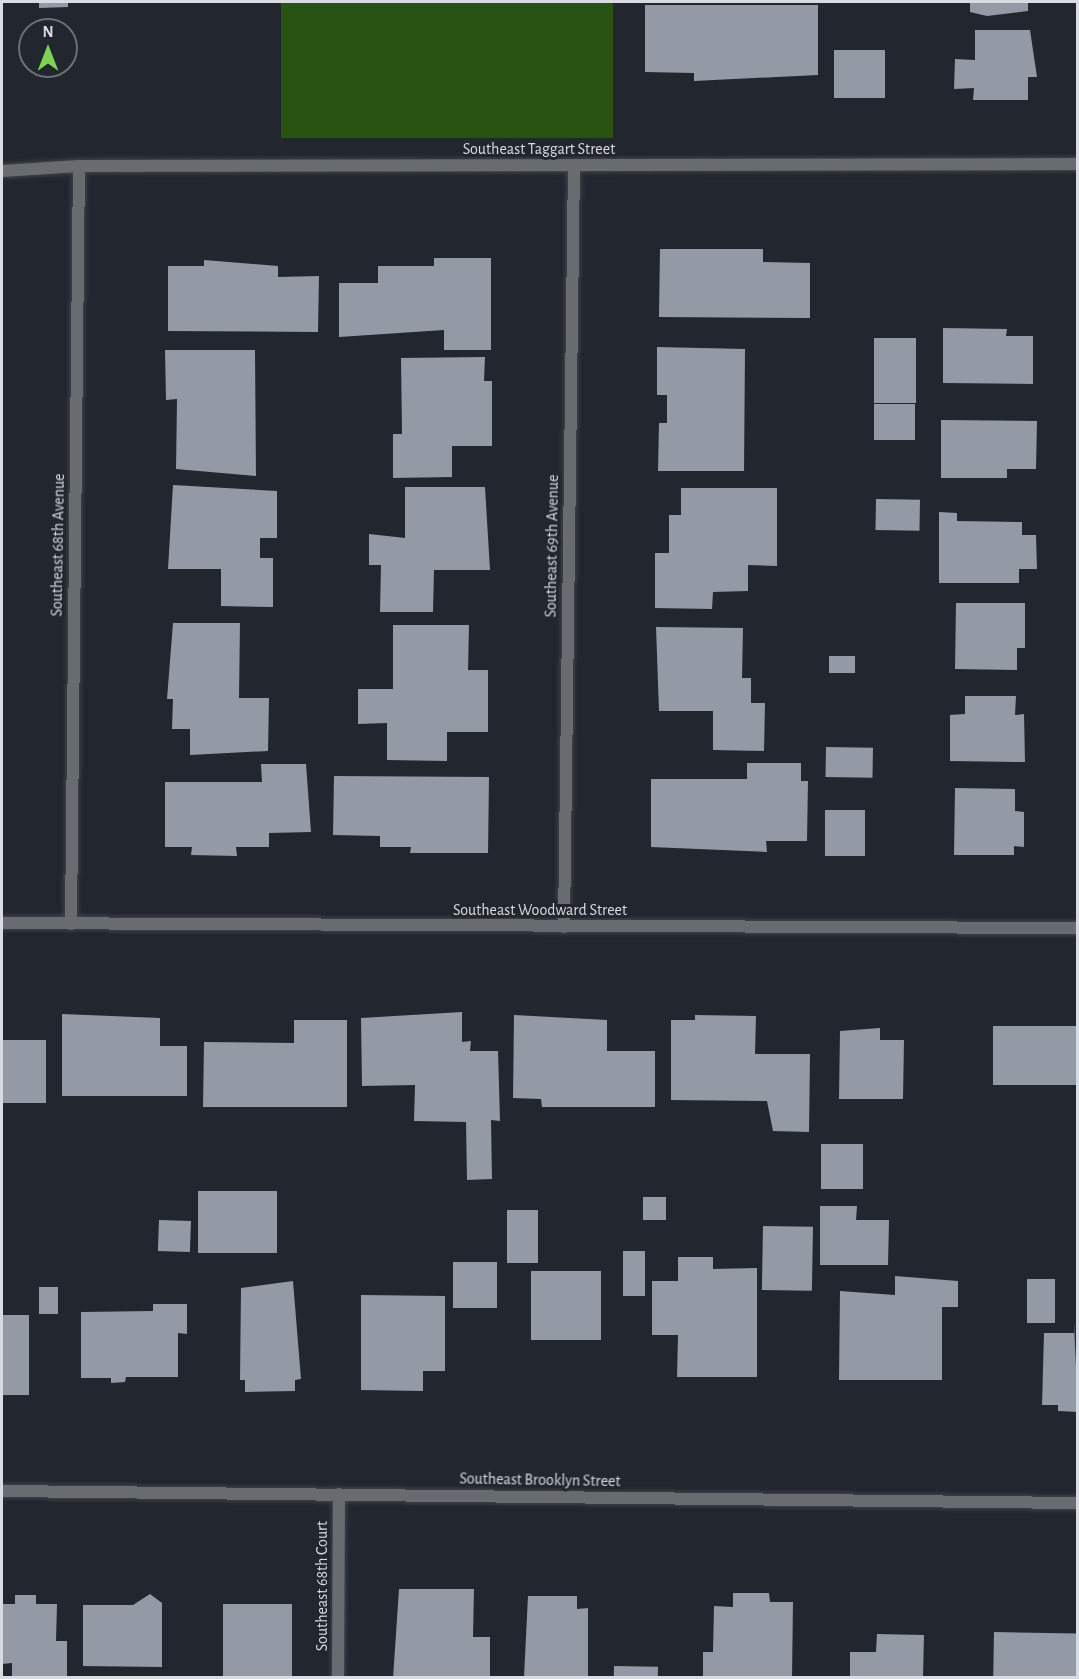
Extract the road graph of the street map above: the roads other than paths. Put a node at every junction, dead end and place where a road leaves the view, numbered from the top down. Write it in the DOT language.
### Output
graph roads {
  1 [pos="1077,164"];
  2 [pos="574,165"];
  3 [pos="79,166"];
  4 [pos="2,171"];
  5 [pos="2,923"];
  6 [pos="71,924"];
  7 [pos="564,927"];
  8 [pos="1077,928"];
  9 [pos="2,1491"];
  10 [pos="339,1494"];
  11 [pos="1077,1503"];
  12 [pos="338,1677"];
  1 -- 2 [label="street, Southeast Taggart Street"];
  2 -- 3 [label="street, Southeast Taggart Street"];
  2 -- 7 [label="street, Southeast 69th Avenue"];
  3 -- 4 [label="street, Southeast Taggart Street"];
  3 -- 6 [label="street, Southeast 68th Avenue"];
  5 -- 6 [label="street, Southeast Woodward Street"];
  6 -- 7 [label="street, Southeast Woodward Street"];
  7 -- 8 [label="street, Southeast Woodward Street"];
  9 -- 10 [label="street, Southeast Brooklyn Street"];
  10 -- 11 [label="street, Southeast Brooklyn Street"];
  10 -- 12 [label="street, Southeast 68th Court"];
}
